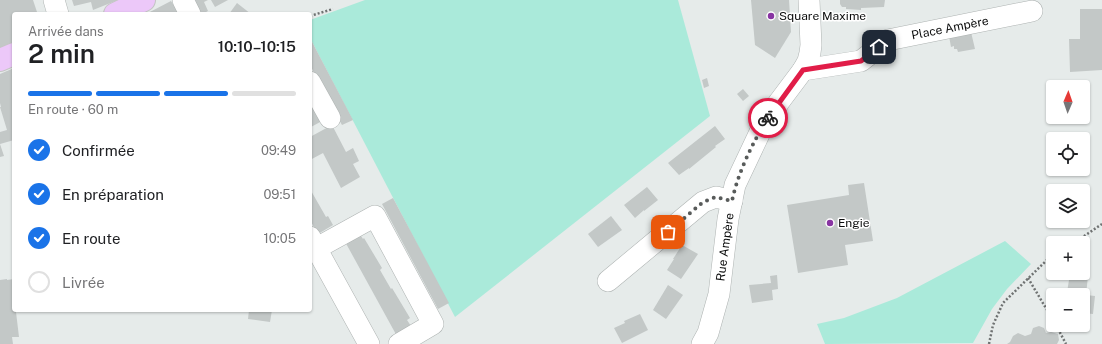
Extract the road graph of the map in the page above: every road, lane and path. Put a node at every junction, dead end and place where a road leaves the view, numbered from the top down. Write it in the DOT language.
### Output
graph roads {
  1 [pos="54,0"];
  2 [pos="144,0"];
  3 [pos="183,0"];
  4 [pos="809,0"];
  5 [pos="333,9"];
  6 [pos="57,12"];
  7 [pos="120,12"];
  8 [pos="189,12"];
  9 [pos="1032,12"];
  10 [pos="312,15"];
  11 [pos="12,55"];
  12 [pos="0,60"];
  13 [pos="803,70"];
  14 [pos="312,86"];
  15 [pos="330,118"];
  16 [pos="732,201"];
  17 [pos="1102,224"];
  18 [pos="1084,236"];
  19 [pos="313,242"];
  20 [pos="1046,261"];
  21 [pos="1028,278"];
  22 [pos="608,281"];
  23 [pos="1046,308"];
  24 [pos="1060,332"];
  25 [pos="369,344"];
  26 [pos="399,344"];
  27 [pos="702,344"];
  28 [pos="989,344"];
  29 [pos="1066,344"];
  1 -- 6 [label="street"];
  2 -- 7 [label="main road"];
  3 -- 8 [label="street"];
  4 -- 13 [label="street, Rue Ampère"];
  5 -- 10 [label="path"];
  9 -- 13 [label="street, Place Ampère"];
  11 -- 12 [label="main road"];
  13 -- 16 [label="street, Rue Ampère"];
  14 -- 15 [label="street"];
  16 -- 22 [label="street"];
  16 -- 27 [label="street, Rue Ampère"];
  17 -- 18 [label="path"];
  19 -- 25 [label="street"];
  19 -- 26 [label="street"];
  20 -- 21 [label="path"];
  21 -- 23 [label="path"];
  21 -- 28 [label="path"];
  24 -- 29 [label="path"];
}
